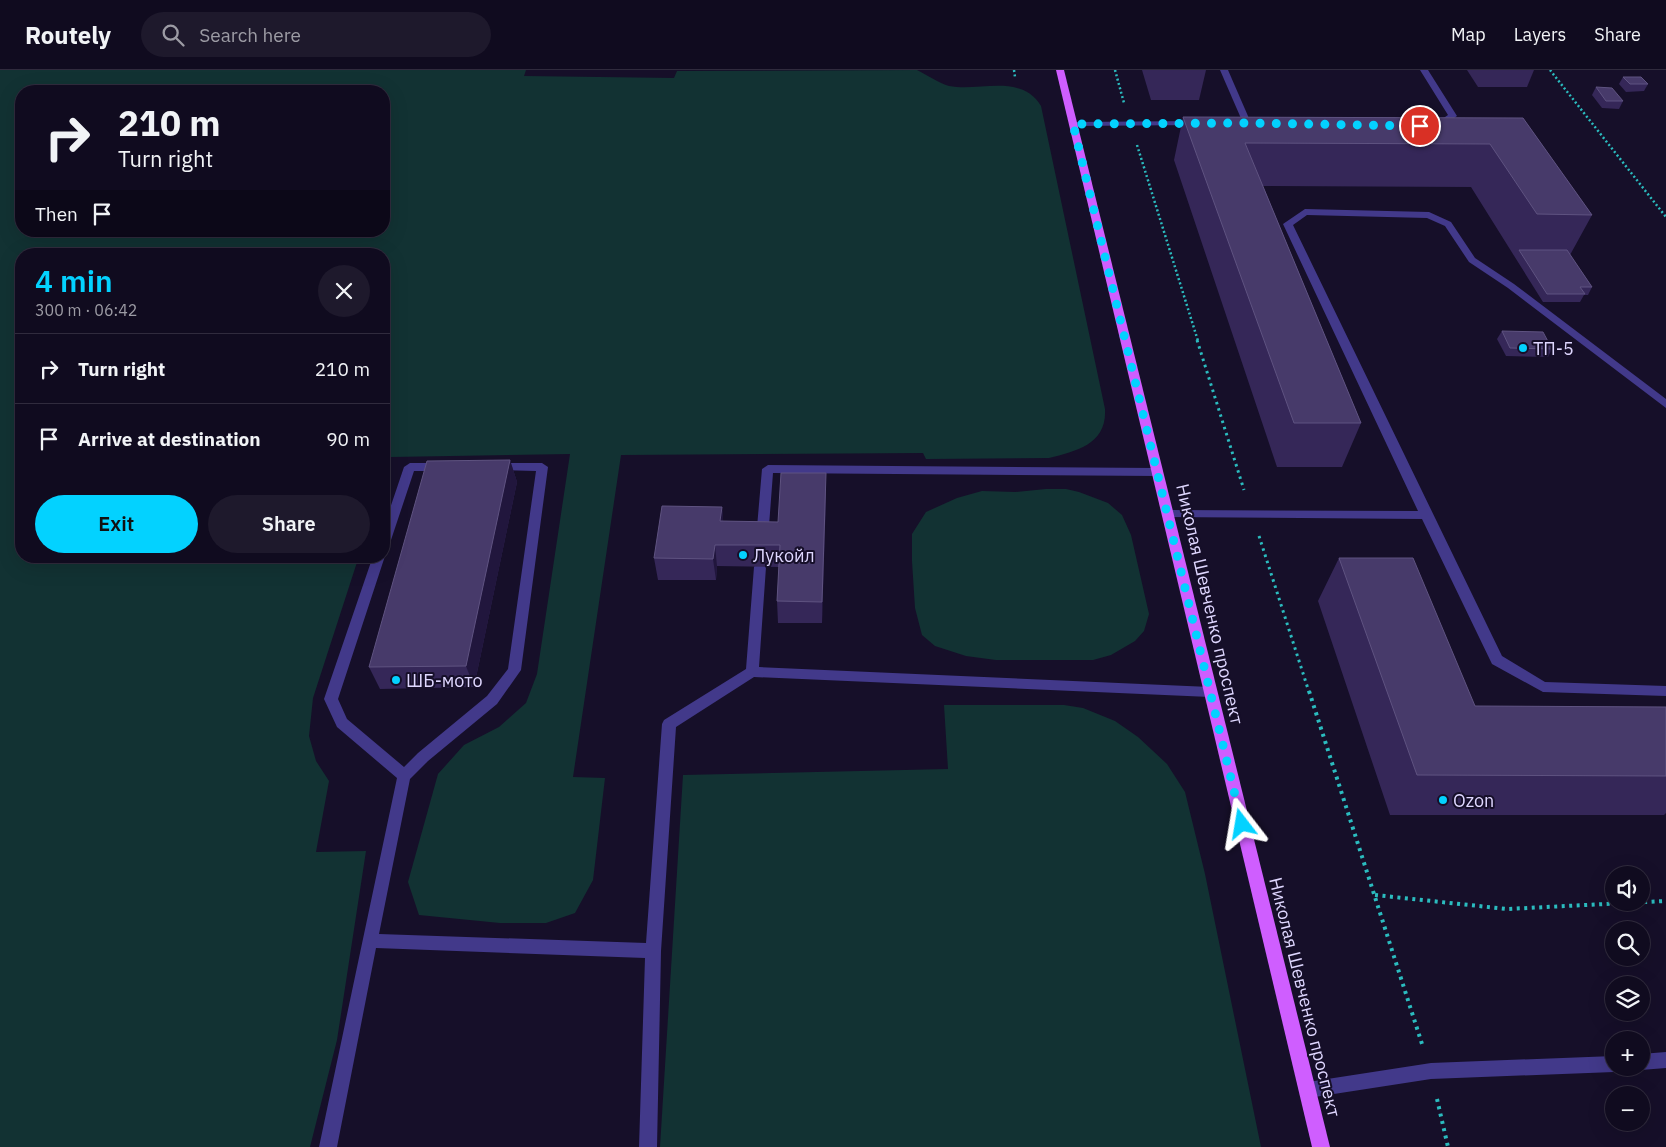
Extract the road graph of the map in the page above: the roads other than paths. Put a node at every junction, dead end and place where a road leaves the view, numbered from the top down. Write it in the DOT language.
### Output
graph roads {
  1 [pos="1060,70"];
  2 [pos="1224,70"];
  3 [pos="1424,70"];
  4 [pos="1208,123"];
  5 [pos="1237,123"];
  6 [pos="1073,124"];
  7 [pos="1427,126"];
  8 [pos="1666,404"];
  9 [pos="457,467"];
  10 [pos="486,467"];
  11 [pos="1157,472"];
  12 [pos="1168,514"];
  13 [pos="1426,515"];
  14 [pos="390,525"];
  15 [pos="762,544"];
  16 [pos="377,563"];
  17 [pos="760,567"];
  18 [pos="752,672"];
  19 [pos="1666,690"];
  20 [pos="1210,692"];
  21 [pos="404,776"];
  22 [pos="372,941"];
  23 [pos="654,951"];
  24 [pos="1666,1060"];
  25 [pos="1650,1061"];
  26 [pos="1605,1064"];
  27 [pos="1308,1090"];
  28 [pos="328,1147"];
  29 [pos="648,1147"];
  30 [pos="1321,1147"];
  1 -- 6 [label="main road, Николая Шевченко проспект"];
  2 -- 5 [label="street"];
  3 -- 7 [label="street"];
  4 -- 6 [label="street"];
  6 -- 11 [label="main road, Николая Шевченко проспект"];
  8 -- 13 [label="street"];
  9 -- 14 [label="street"];
  10 -- 21 [label="street"];
  11 -- 12 [label="main road, Николая Шевченко проспект"];
  11 -- 15 [label="street"];
  12 -- 13 [label="street"];
  12 -- 20 [label="main road, Николая Шевченко проспект"];
  13 -- 19 [label="street"];
  16 -- 21 [label="street"];
  17 -- 18 [label="street"];
  18 -- 20 [label="street"];
  18 -- 23 [label="street"];
  20 -- 27 [label="main road, Николая Шевченко проспект"];
  21 -- 22 [label="street"];
  22 -- 23 [label="street"];
  22 -- 28 [label="street"];
  23 -- 29 [label="street"];
  24 -- 25 [label="street"];
  26 -- 27 [label="street"];
  27 -- 30 [label="main road, Николая Шевченко проспект"];
}
